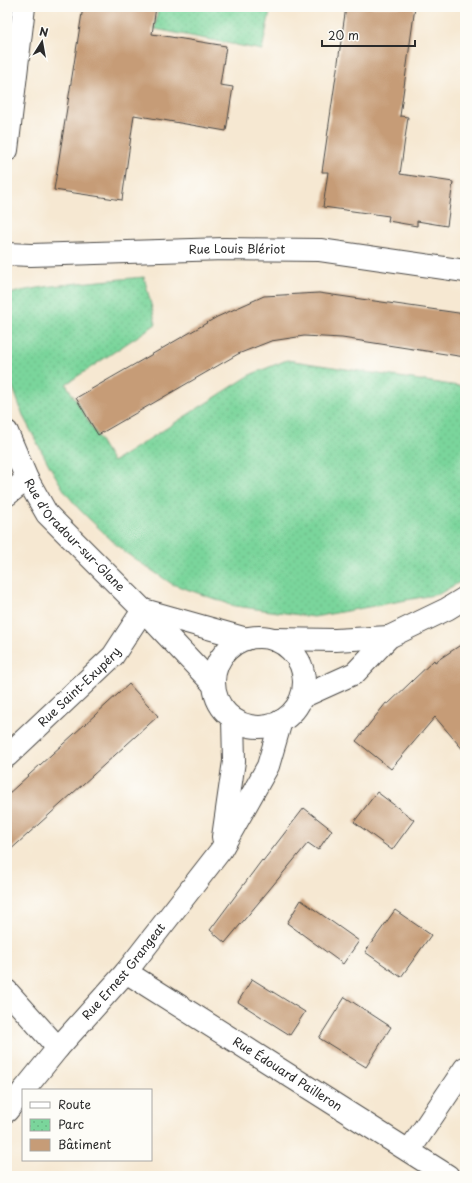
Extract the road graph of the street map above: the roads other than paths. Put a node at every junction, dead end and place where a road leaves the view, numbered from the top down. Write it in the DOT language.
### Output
graph roads {
  1 [pos="24,7"];
  2 [pos="7,150"];
  3 [pos="7,254"];
  4 [pos="465,271"];
  5 [pos="7,432"];
  6 [pos="27,479"];
  7 [pos="7,495"];
  8 [pos="465,598"];
  9 [pos="143,610"];
  10 [pos="389,637"];
  11 [pos="247,639"];
  12 [pos="274,639"];
  13 [pos="214,685"];
  14 [pos="302,697"];
  15 [pos="233,719"];
  16 [pos="281,721"];
  17 [pos="7,756"];
  18 [pos="222,850"];
  19 [pos="126,972"];
  20 [pos="7,991"];
  21 [pos="58,1048"];
  22 [pos="465,1068"];
  23 [pos="26,1089"];
  24 [pos="22,1093"];
  25 [pos="7,1111"];
  26 [pos="409,1151"];
  27 [pos="448,1176"];
  1 -- 2 [label="street"];
  3 -- 4 [label="street, Rue Louis Blériot"];
  5 -- 6 [label="street, Rue d'Oradour-sur-Glane"];
  6 -- 7 [label="street"];
  6 -- 9 [label="street, Rue d'Oradour-sur-Glane"];
  8 -- 10 [label="street"];
  9 -- 11 [label="street, Rue d'Oradour-sur-Glane"];
  9 -- 13 [label="street, Rue d'Oradour-sur-Glane"];
  9 -- 17 [label="street, Rue Saint-Exupéry"];
  10 -- 12 [label="street"];
  10 -- 14 [label="street"];
  11 -- 12 [label="street"];
  11 -- 13 [label="street"];
  12 -- 14 [label="street"];
  13 -- 15 [label="street"];
  14 -- 16 [label="street"];
  15 -- 16 [label="street"];
  15 -- 18 [label="street"];
  16 -- 18 [label="street, Rue Ernest Grangeat"];
  18 -- 19 [label="street, Rue Ernest Grangeat"];
  19 -- 21 [label="street, Rue Ernest Grangeat"];
  19 -- 26 [label="street, Rue Édouard Pailleron"];
  20 -- 21 [label="street"];
  21 -- 23 [label="street, Rue Ernest Grangeat"];
  22 -- 26 [label="street"];
  24 -- 25 [label="street, Rue Ernest Grangeat"];
  26 -- 27 [label="street, Rue Édouard Pailleron"];
}
